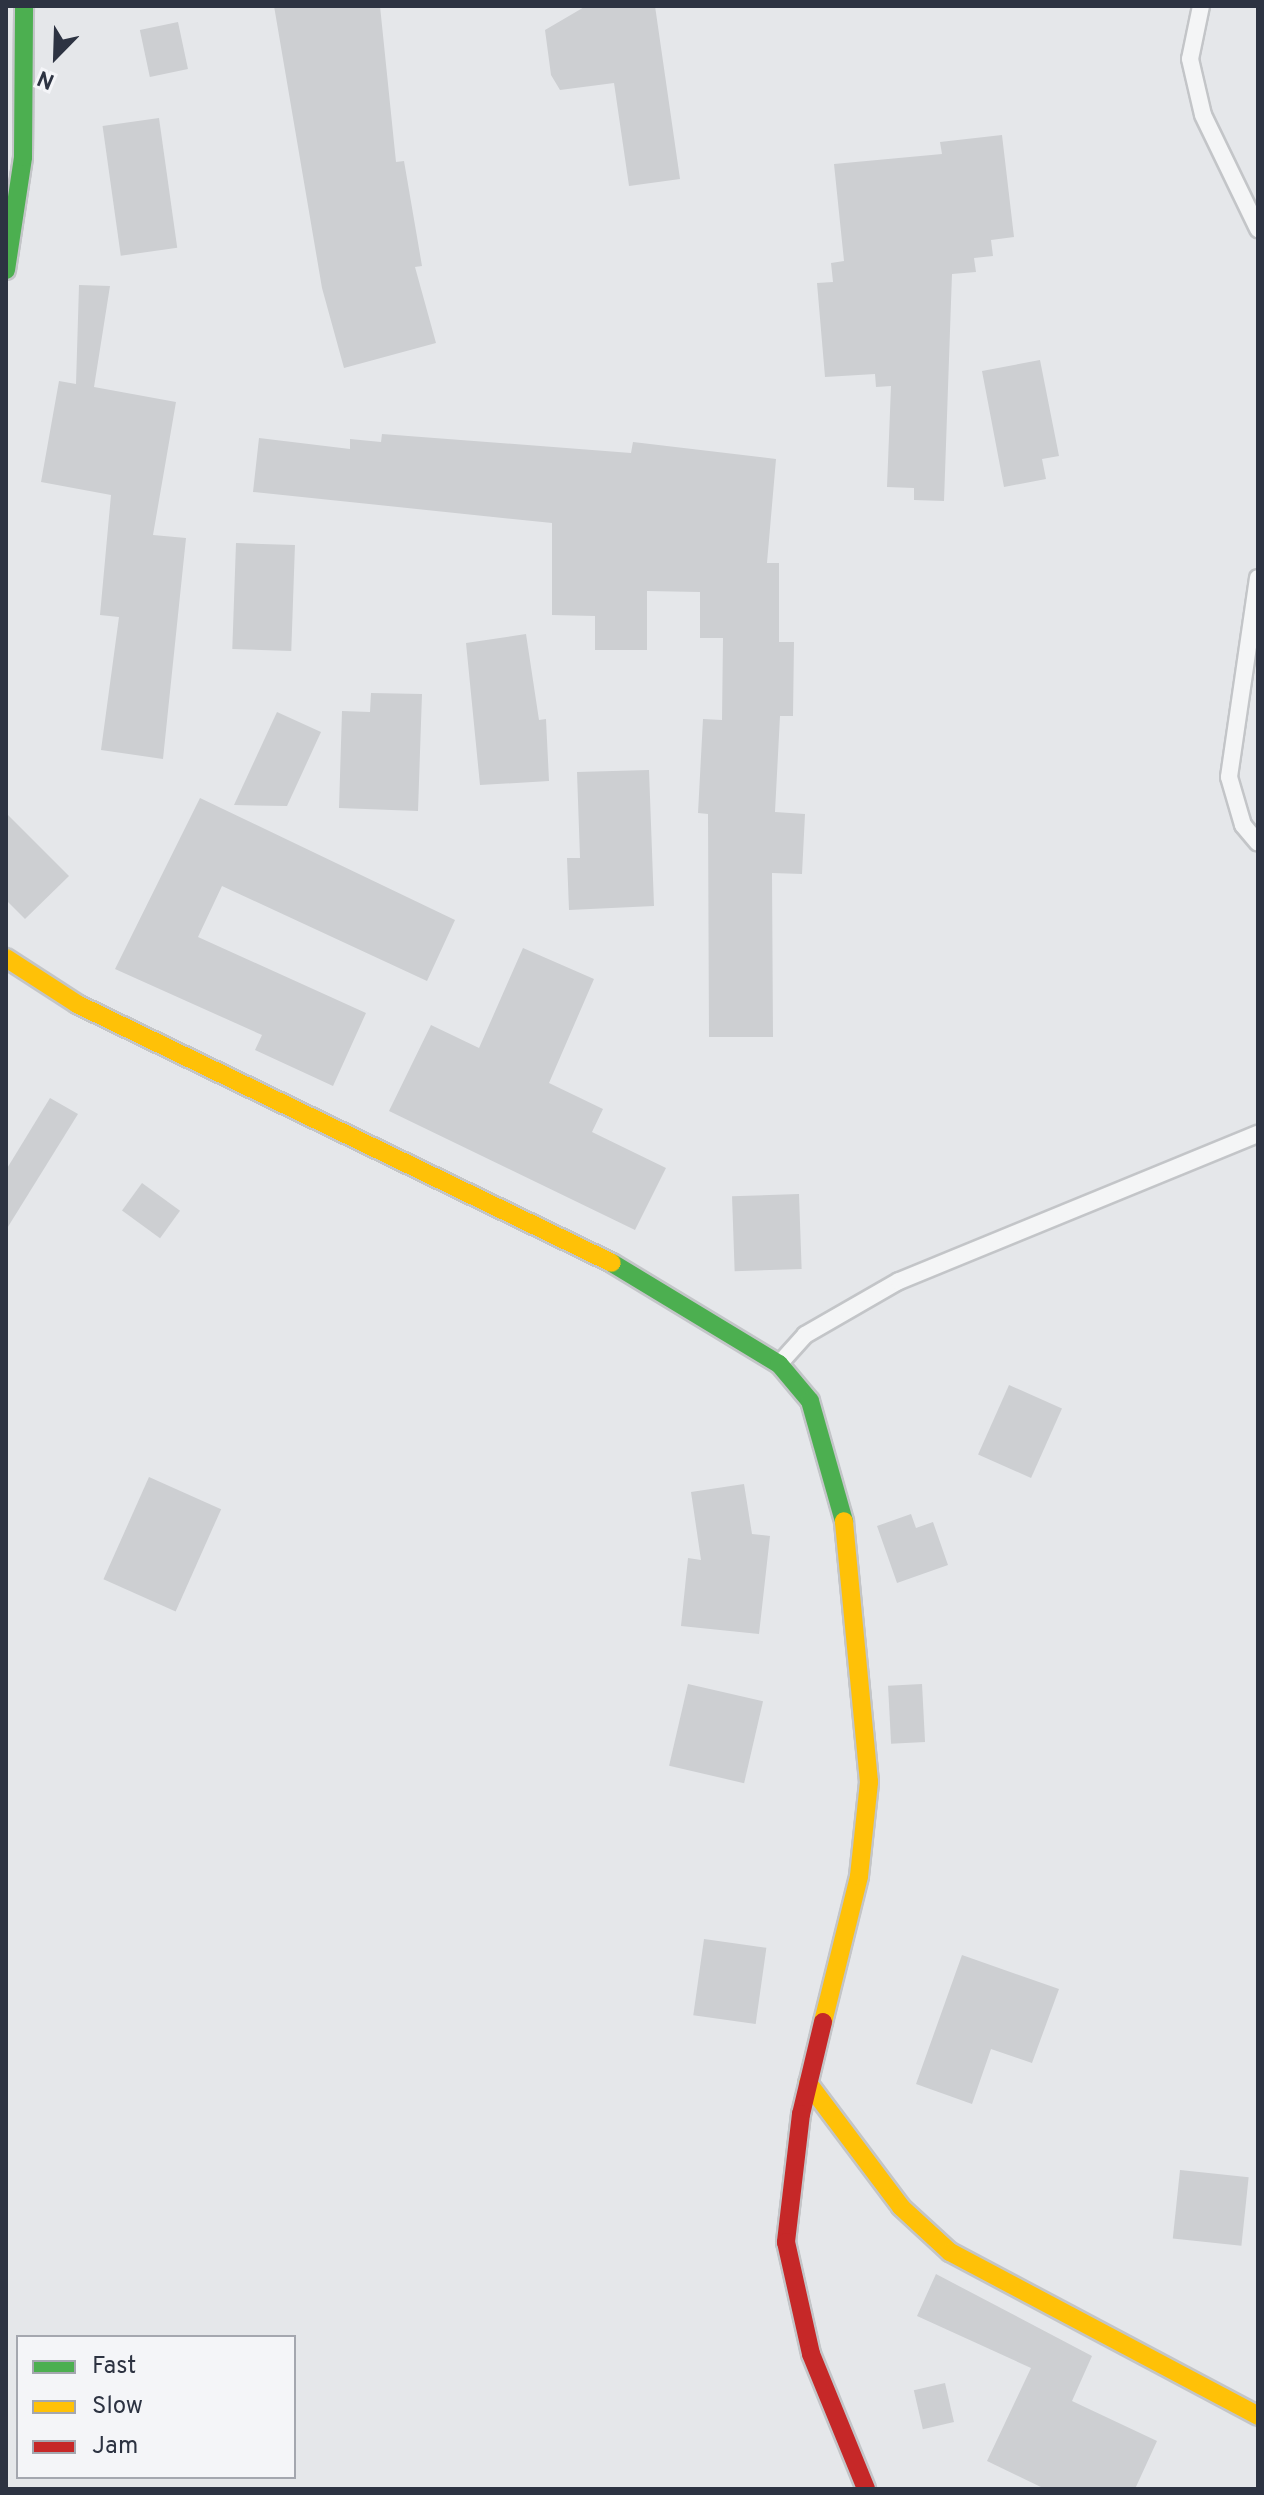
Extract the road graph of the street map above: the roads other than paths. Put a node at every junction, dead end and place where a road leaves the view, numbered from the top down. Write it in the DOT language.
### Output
graph roads {
  1 [pos="24,6"];
  2 [pos="1201,6"];
  3 [pos="1258,229"];
  4 [pos="6,270"];
  5 [pos="1258,578"];
  6 [pos="1258,843"];
  7 [pos="6,958"];
  8 [pos="1258,1134"];
  9 [pos="779,1364"];
  10 [pos="808,2083"];
  11 [pos="1258,2416"];
  12 [pos="866,2489"];
  1 -- 4 [label="main road"];
  2 -- 3 [label="lane"];
  5 -- 6 [label="lane"];
  7 -- 9 [label="main road"];
  8 -- 9 [label="lane"];
  9 -- 10 [label="main road"];
  10 -- 11 [label="main road"];
  10 -- 12 [label="main road"];
}
